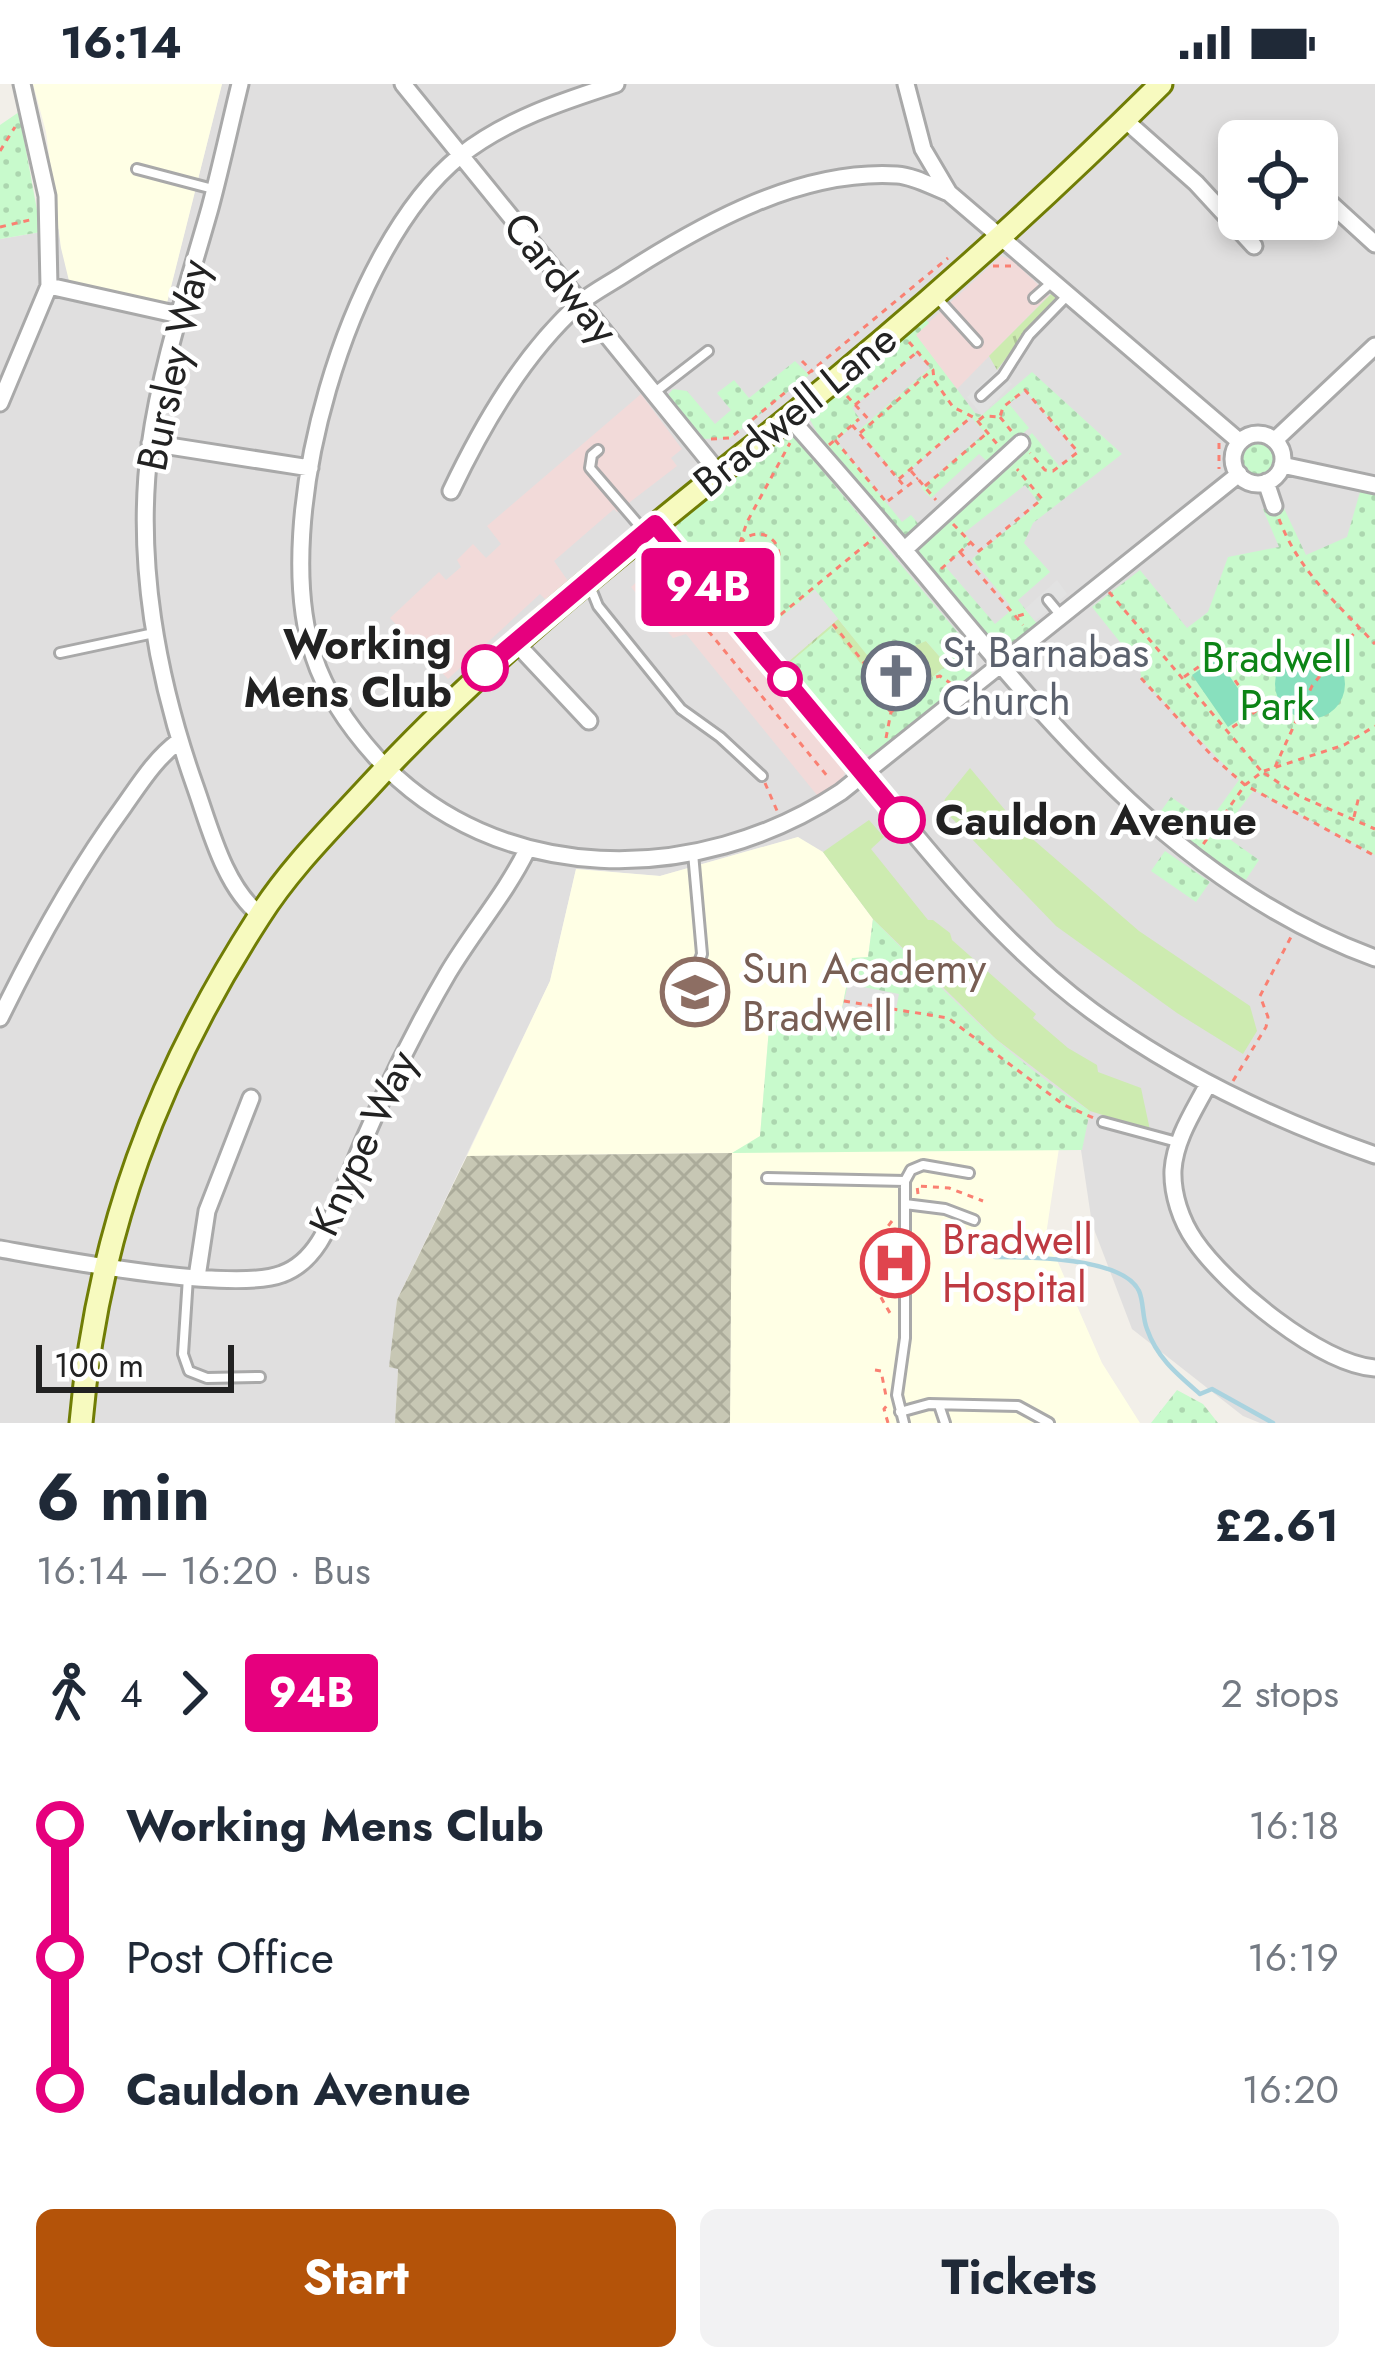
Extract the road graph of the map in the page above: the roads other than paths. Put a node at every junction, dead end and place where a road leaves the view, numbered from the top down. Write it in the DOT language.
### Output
graph roads {
  1 [pos="22,84"];
  2 [pos="240,84"];
  3 [pos="403,84"];
  4 [pos="616,84"];
  5 [pos="906,84"];
  6 [pos="1161,84"];
  7 [pos="1125,119"];
  8 [pos="922,149"];
  9 [pos="460,156"];
  10 [pos="137,169"];
  11 [pos="902,175"];
  12 [pos="214,189"];
  13 [pos="949,193"];
  14 [pos="1338,210"];
  15 [pos="1000,238"];
  16 [pos="1375,244"];
  17 [pos="1255,246"];
  18 [pos="1051,283"];
  19 [pos="49,286"];
  20 [pos="935,296"];
  21 [pos="1066,296"];
  22 [pos="1034,298"];
  23 [pos="581,302"];
  24 [pos="178,316"];
  25 [pos="977,342"];
  26 [pos="1375,346"];
  27 [pos="707,351"];
  28 [pos="654,393"];
  29 [pos="981,396"];
  30 [pos="0,403"];
  31 [pos="788,428"];
  32 [pos="1275,440"];
  33 [pos="1240,442"];
  34 [pos="150,443"];
  35 [pos="1021,443"];
  36 [pos="598,450"];
  37 [pos="1282,465"];
  38 [pos="310,468"];
  39 [pos="718,472"];
  40 [pos="1239,474"];
  41 [pos="1266,482"];
  42 [pos="1375,485"];
  43 [pos="451,490"];
  44 [pos="1274,506"];
  45 [pos="650,528"];
  46 [pos="904,550"];
  47 [pos="586,581"];
  48 [pos="1048,600"];
  49 [pos="1062,617"];
  50 [pos="155,633"];
  51 [pos="514,641"];
  52 [pos="60,652"];
  53 [pos="999,665"];
  54 [pos="589,722"];
  55 [pos="179,741"];
  56 [pos="386,768"];
  57 [pos="865,773"];
  58 [pos="762,776"];
  59 [pos="527,850"];
  60 [pos="693,852"];
  61 [pos="260,915"];
  62 [pos="1375,958"];
  63 [pos="695,973"];
  64 [pos="0,1018"];
  65 [pos="1208,1084"];
  66 [pos="251,1098"];
  67 [pos="1103,1122"];
  68 [pos="1179,1142"];
  69 [pos="1375,1154"];
  70 [pos="969,1173"];
  71 [pos="767,1178"];
  72 [pos="905,1181"];
  73 [pos="905,1204"];
  74 [pos="974,1220"];
  75 [pos="0,1249"];
  76 [pos="104,1266"];
  77 [pos="192,1276"];
  78 [pos="1375,1368"];
  79 [pos="260,1377"];
  80 [pos="939,1405"];
  81 [pos="900,1412"];
  82 [pos="81,1423"];
  83 [pos="904,1423"];
  84 [pos="944,1423"];
  85 [pos="1049,1423"];
  1 -- 19 [label="street"];
  2 -- 12 [label="street, Bursley Way"];
  3 -- 9 [label="street, Cardway"];
  4 -- 9 [label="street"];
  5 -- 8 [label="street"];
  6 -- 7 [label="street, Bradwell Lane"];
  7 -- 15 [label="street, Bradwell Lane"];
  7 -- 17 [label="street"];
  8 -- 11 [label="street"];
  8 -- 13 [label="street"];
  9 -- 23 [label="street, Cardway"];
  9 -- 38 [label="street"];
  10 -- 12 [label="lane"];
  11 -- 13 [label="street"];
  11 -- 23 [label="street"];
  12 -- 24 [label="street, Bursley Way"];
  13 -- 15 [label="street"];
  14 -- 16 [label="street"];
  15 -- 18 [label="street"];
  15 -- 20 [label="street, Bradwell Lane"];
  18 -- 21 [label="street"];
  18 -- 22 [label="lane"];
  19 -- 24 [label="street"];
  19 -- 30 [label="street"];
  20 -- 25 [label="lane"];
  20 -- 31 [label="street, Bradwell Lane"];
  21 -- 29 [label="lane"];
  21 -- 33 [label="street"];
  23 -- 28 [label="street, Cardway"];
  23 -- 43 [label="street"];
  24 -- 34 [label="street, Bursley Way"];
  26 -- 32 [label="street"];
  27 -- 28 [label="lane"];
  28 -- 39 [label="street, Cardway"];
  31 -- 39 [label="street, Bradwell Lane"];
  31 -- 46 [label="street"];
  32 -- 33 [label="street"];
  32 -- 37 [label="street"];
  33 -- 40 [label="street"];
  34 -- 38 [label="street"];
  34 -- 50 [label="street, Bursley Way"];
  35 -- 46 [label="street"];
  36 -- 45 [label="lane"];
  37 -- 41 [label="street"];
  37 -- 42 [label="street"];
  38 -- 56 [label="street"];
  39 -- 45 [label="street, Bradwell Lane"];
  40 -- 41 [label="street"];
  40 -- 49 [label="street"];
  41 -- 44 [label="street"];
  45 -- 47 [label="street, Bradwell Lane"];
  45 -- 57 [label="street"];
  46 -- 53 [label="street"];
  47 -- 51 [label="street, Bradwell Lane"];
  47 -- 58 [label="lane"];
  48 -- 49 [label="lane"];
  49 -- 53 [label="street"];
  50 -- 52 [label="lane"];
  50 -- 55 [label="street, Bursley Way"];
  51 -- 54 [label="street"];
  51 -- 56 [label="street, Bradwell Lane"];
  53 -- 57 [label="street"];
  53 -- 62 [label="street"];
  55 -- 61 [label="street, Bursley Way"];
  55 -- 64 [label="street"];
  56 -- 59 [label="street"];
  56 -- 61 [label="street, Bradwell Lane"];
  57 -- 60 [label="street"];
  57 -- 65 [label="street"];
  59 -- 60 [label="street"];
  59 -- 77 [label="street, Knype Way"];
  60 -- 63 [label="lane"];
  61 -- 76 [label="street, Bradwell Lane"];
  65 -- 68 [label="street"];
  65 -- 69 [label="street"];
  66 -- 77 [label="street"];
  67 -- 68 [label="lane"];
  68 -- 78 [label="street"];
  70 -- 72 [label="lane"];
  71 -- 72 [label="lane"];
  72 -- 73 [label="lane"];
  73 -- 74 [label="lane"];
  73 -- 81 [label="lane"];
  75 -- 76 [label="street, Knype Way"];
  76 -- 77 [label="street, Knype Way"];
  76 -- 82 [label="street, Bradwell Lane"];
  77 -- 79 [label="lane"];
  80 -- 81 [label="lane"];
  80 -- 84 [label="lane"];
  80 -- 85 [label="lane"];
  81 -- 83 [label="lane"];
}
